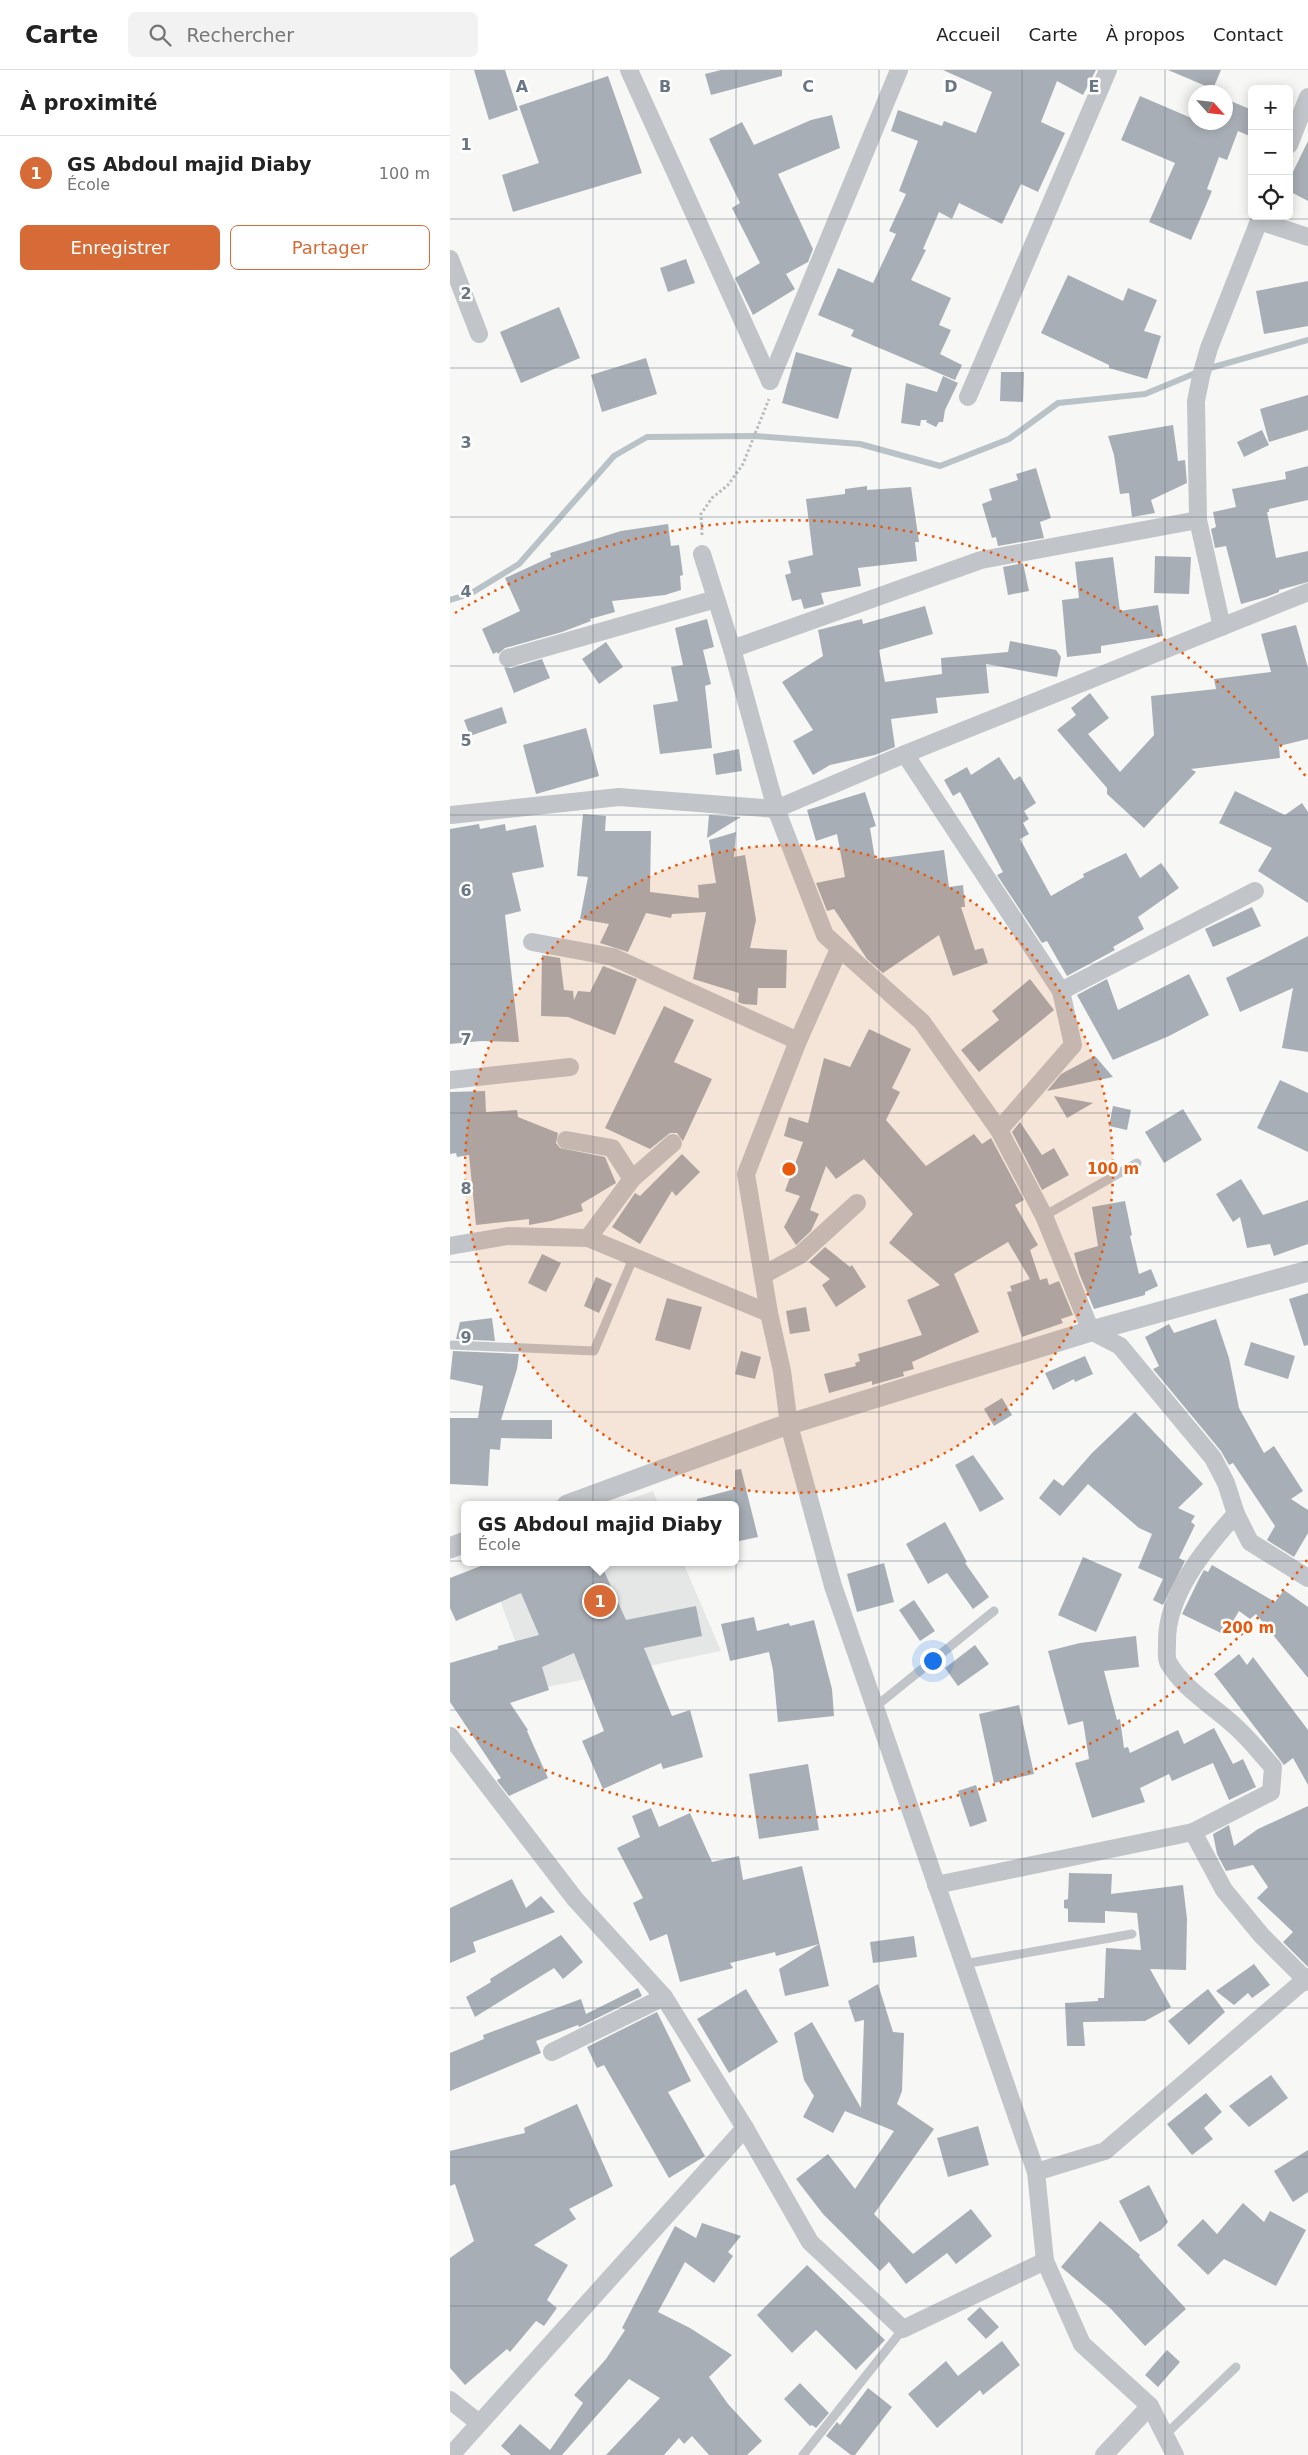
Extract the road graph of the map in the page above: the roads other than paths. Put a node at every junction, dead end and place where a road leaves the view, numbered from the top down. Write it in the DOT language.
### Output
graph roads {
  1 [pos="629,70"];
  2 [pos="899,70"];
  3 [pos="1108,70"];
  4 [pos="1308,97"];
  5 [pos="1293,135"];
  6 [pos="1260,220"];
  7 [pos="1263,220"];
  8 [pos="1308,237"];
  9 [pos="450,259"];
  10 [pos="478,334"];
  11 [pos="968,397"];
  12 [pos="1198,520"];
  13 [pos="702,554"];
  14 [pos="1308,592"];
  15 [pos="716,600"];
  16 [pos="1222,627"];
  17 [pos="732,649"];
  18 [pos="508,658"];
  19 [pos="905,754"];
  20 [pos="776,809"];
  21 [pos="451,815"];
  22 [pos="1255,891"];
  23 [pos="532,942"];
  24 [pos="839,949"];
  25 [pos="1060,991"];
  26 [pos="798,1041"];
  27 [pos="570,1067"];
  28 [pos="450,1080"];
  29 [pos="999,1130"];
  30 [pos="566,1140"];
  31 [pos="672,1143"];
  32 [pos="1137,1163"];
  33 [pos="632,1179"];
  34 [pos="857,1203"];
  35 [pos="1044,1216"];
  36 [pos="588,1238"];
  37 [pos="450,1246"];
  38 [pos="634,1256"];
  39 [pos="1308,1271"];
  40 [pos="763,1275"];
  41 [pos="769,1313"];
  42 [pos="1090,1331"];
  43 [pos="452,1345"];
  44 [pos="790,1425"];
  45 [pos="579,1501"];
  46 [pos="1236,1514"];
  47 [pos="1308,1578"];
  48 [pos="994,1611"];
  49 [pos="875,1707"];
  50 [pos="450,1736"];
  51 [pos="1194,1832"];
  52 [pos="936,1885"];
  53 [pos="1132,1934"];
  54 [pos="964,1964"];
  55 [pos="1307,1980"];
  56 [pos="664,1997"];
  57 [pos="552,2052"];
  58 [pos="745,2128"];
  59 [pos="1036,2172"];
  60 [pos="1046,2261"];
  61 [pos="903,2329"];
  62 [pos="1236,2367"];
  63 [pos="450,2400"];
  64 [pos="1150,2406"];
  65 [pos="478,2423"];
  66 [pos="1165,2435"];
  67 [pos="451,2455"];
  68 [pos="803,2455"];
  69 [pos="1104,2455"];
  70 [pos="1175,2455"];
  1 -- 2 [label="street"];
  3 -- 11 [label="street"];
  4 -- 5 [label="street"];
  6 -- 12 [label="street"];
  7 -- 8 [label="street"];
  9 -- 10 [label="street"];
  12 -- 16 [label="street"];
  12 -- 17 [label="street"];
  13 -- 15 [label="street"];
  14 -- 16 [label="street"];
  15 -- 17 [label="street"];
  15 -- 18 [label="street"];
  16 -- 19 [label="street"];
  17 -- 20 [label="street"];
  19 -- 20 [label="street"];
  19 -- 25 [label="street"];
  20 -- 21 [label="street"];
  20 -- 24 [label="street"];
  22 -- 25 [label="street"];
  23 -- 26 [label="street"];
  24 -- 26 [label="street"];
  24 -- 29 [label="street"];
  25 -- 29 [label="street"];
  26 -- 40 [label="street"];
  27 -- 28 [label="street"];
  29 -- 35 [label="street"];
  30 -- 33 [label="street"];
  31 -- 33 [label="street"];
  32 -- 35 [label="lane"];
  33 -- 36 [label="street"];
  34 -- 40 [label="street"];
  35 -- 42 [label="street"];
  36 -- 37 [label="street"];
  36 -- 38 [label="street"];
  38 -- 41 [label="street"];
  38 -- 43 [label="lane"];
  39 -- 42 [label="street"];
  40 -- 41 [label="street"];
  41 -- 44 [label="street"];
  42 -- 44 [label="street"];
  42 -- 46 [label="street"];
  44 -- 45 [label="street"];
  44 -- 49 [label="street"];
  46 -- 47 [label="street"];
  46 -- 51 [label="street"];
  48 -- 49 [label="lane"];
  49 -- 52 [label="street"];
  50 -- 56 [label="street"];
  51 -- 52 [label="street"];
  51 -- 55 [label="street"];
  52 -- 54 [label="street"];
  53 -- 54 [label="lane"];
  54 -- 59 [label="street"];
  55 -- 59 [label="street"];
  56 -- 57 [label="street"];
  56 -- 58 [label="street"];
  58 -- 61 [label="street"];
  58 -- 65 [label="street"];
  59 -- 60 [label="street"];
  60 -- 61 [label="street"];
  60 -- 64 [label="street"];
  61 -- 68 [label="lane"];
  62 -- 66 [label="lane"];
  63 -- 65 [label="street"];
  64 -- 66 [label="street"];
  64 -- 69 [label="street"];
  65 -- 67 [label="street"];
  66 -- 70 [label="street"];
}
